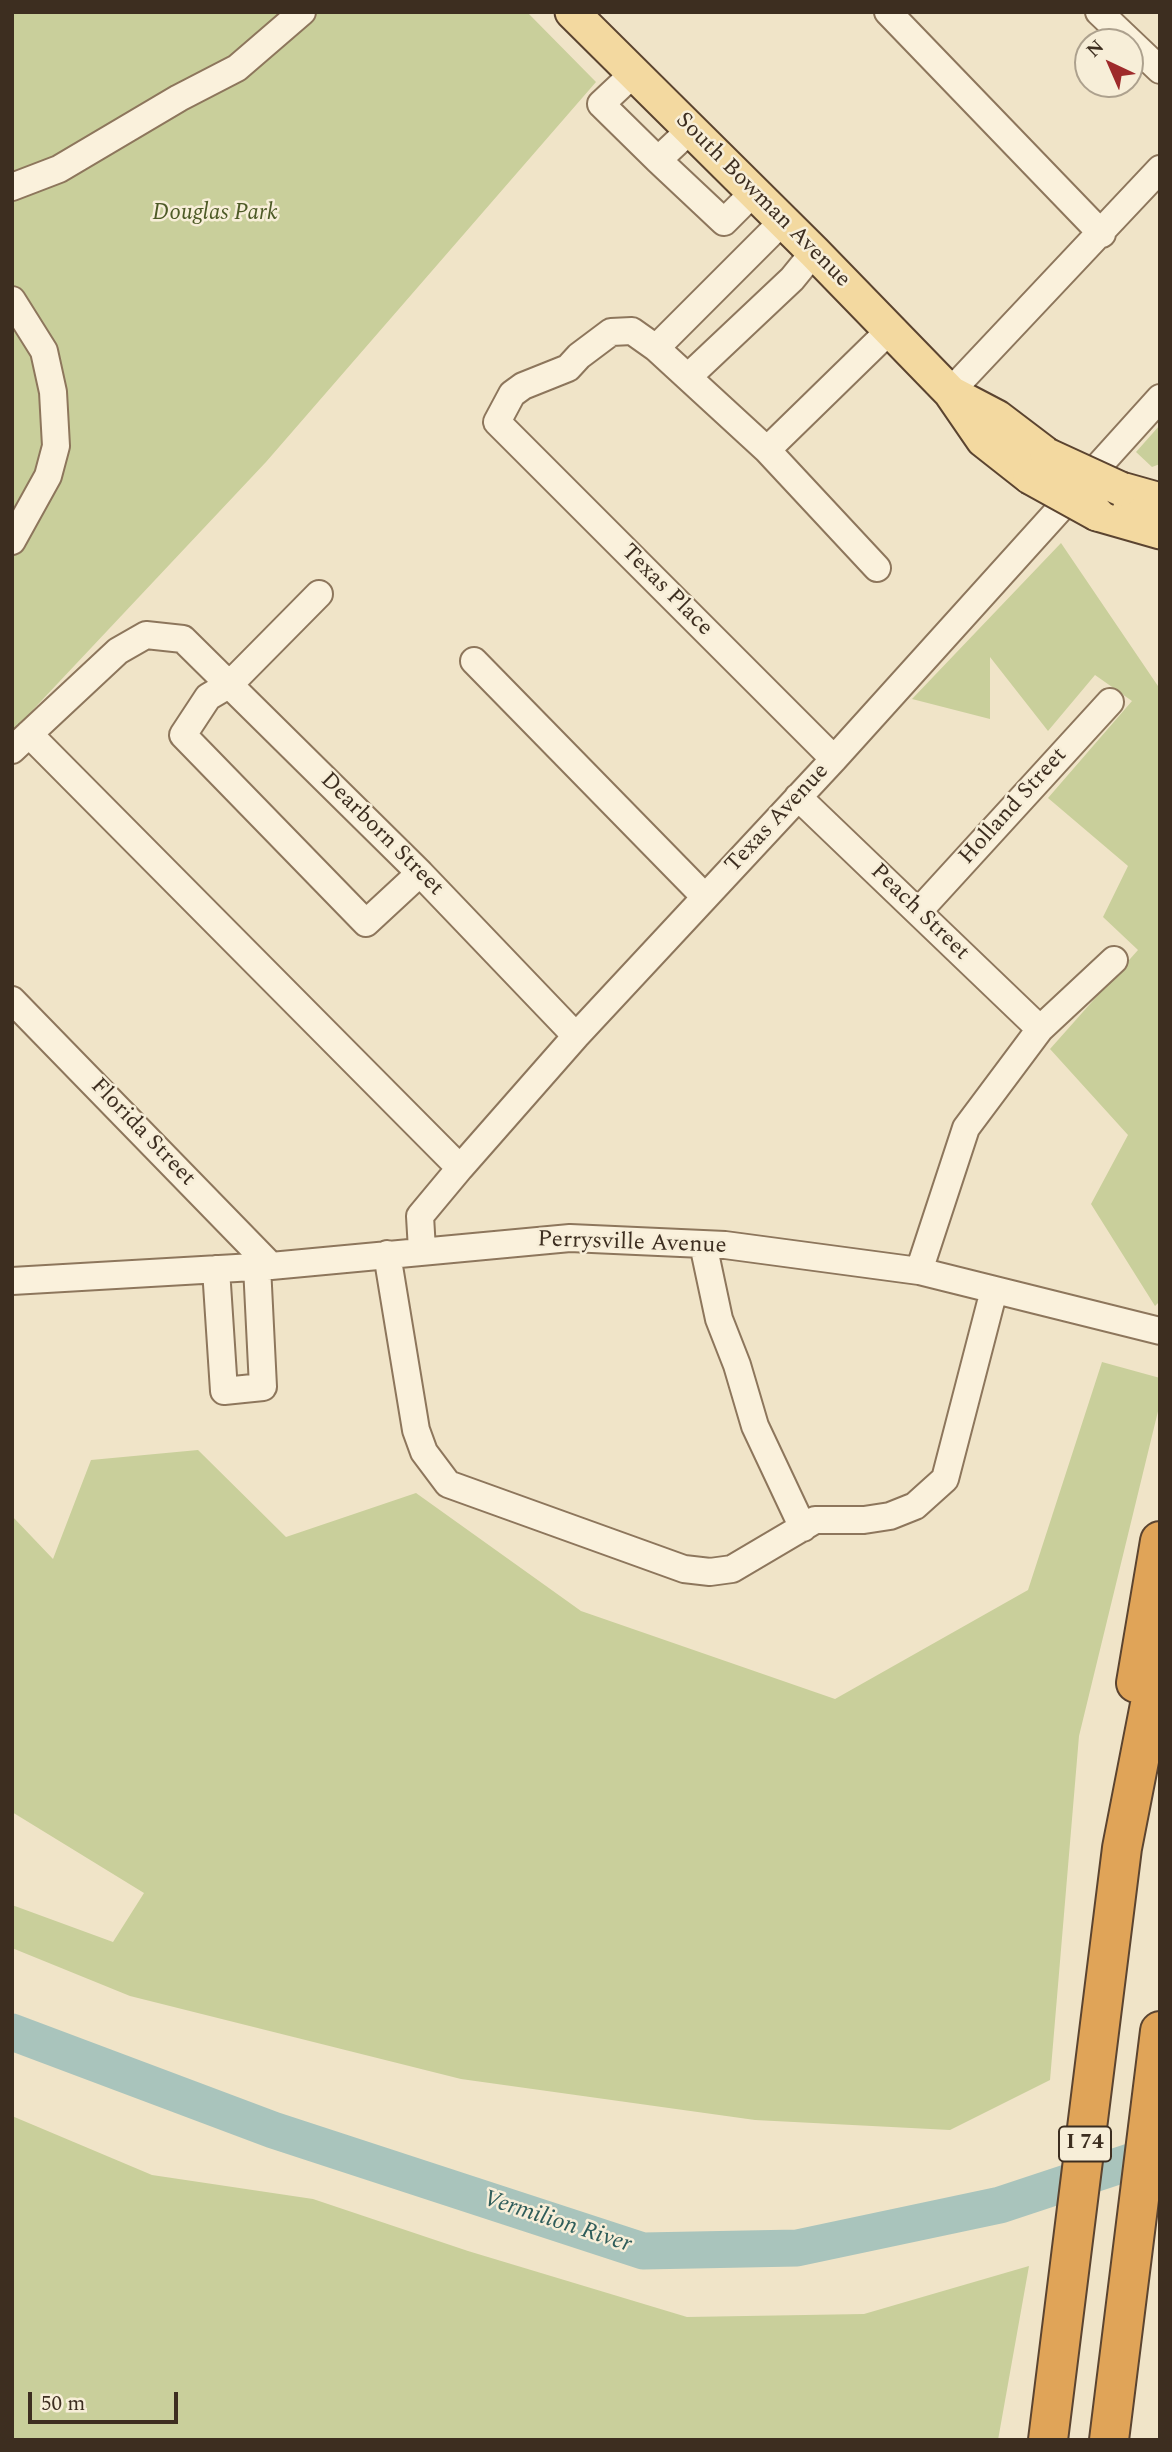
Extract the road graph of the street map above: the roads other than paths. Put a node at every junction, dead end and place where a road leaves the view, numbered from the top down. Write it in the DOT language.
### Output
graph roads {
  1 [pos="302,12"];
  2 [pos="572,12"];
  3 [pos="888,12"];
  4 [pos="1099,12"];
  5 [pos="1160,70"];
  6 [pos="633,74"];
  7 [pos="690,130"];
  8 [pos="658,160"];
  9 [pos="1160,170"];
  10 [pos="12,187"];
  11 [pos="754,192"];
  12 [pos="783,221"];
  13 [pos="1102,233"];
  14 [pos="814,252"];
  15 [pos="12,300"];
  16 [pos="890,330"];
  17 [pos="656,348"];
  18 [pos="688,377"];
  19 [pos="950,392"];
  20 [pos="1160,398"];
  21 [pos="767,450"];
  22 [pos="1039,466"];
  23 [pos="1160,500"];
  24 [pos="1160,532"];
  25 [pos="12,541"];
  26 [pos="877,568"];
  27 [pos="319,594"];
  28 [pos="474,661"];
  29 [pos="229,684"];
  30 [pos="1110,702"];
  31 [pos="20,742"];
  32 [pos="834,759"];
  33 [pos="797,797"];
  34 [pos="420,873"];
  35 [pos="705,897"];
  36 [pos="918,912"];
  37 [pos="1114,960"];
  38 [pos="12,1000"];
  39 [pos="1040,1030"];
  40 [pos="576,1036"];
  41 [pos="460,1168"];
  42 [pos="703,1244"];
  43 [pos="422,1250"];
  44 [pos="387,1254"];
  45 [pos="264,1266"];
  46 [pos="216,1269"];
  47 [pos="919,1271"];
  48 [pos="12,1281"];
  49 [pos="994,1290"];
  50 [pos="1158,1331"];
  51 [pos="803,1528"];
  52 [pos="1160,1541"];
  53 [pos="1160,1653"];
  54 [pos="1122,1848"];
  55 [pos="1158,2045"];
  56 [pos="1048,2440"];
  57 [pos="1109,2440"];
  1 -- 10 [label="street"];
  2 -- 6 [label="main road, South Bowman Avenue"];
  3 -- 13 [label="street"];
  4 -- 5 [label="street"];
  6 -- 7 [label="main road, South Bowman Avenue"];
  6 -- 8 [label="street"];
  7 -- 8 [label="street"];
  7 -- 11 [label="main road, South Bowman Avenue"];
  8 -- 11 [label="street"];
  9 -- 13 [label="street"];
  11 -- 12 [label="main road, South Bowman Avenue"];
  12 -- 14 [label="main road, South Bowman Avenue"];
  12 -- 17 [label="street"];
  13 -- 19 [label="street"];
  14 -- 16 [label="main road, South Bowman Avenue"];
  14 -- 18 [label="street"];
  15 -- 25 [label="street"];
  16 -- 19 [label="main road, South Bowman Avenue"];
  16 -- 21 [label="street"];
  17 -- 18 [label="street"];
  17 -- 32 [label="street, Texas Place"];
  18 -- 21 [label="street"];
  19 -- 22 [label="main road, South Bowman Avenue"];
  20 -- 32 [label="street, Texas Avenue"];
  21 -- 26 [label="street"];
  22 -- 23 [label="main road, South Bowman Avenue, bridge"];
  22 -- 24 [label="main road, South Bowman Avenue, bridge"];
  27 -- 29 [label="street"];
  28 -- 35 [label="street"];
  29 -- 31 [label="street, Dearborn Street"];
  29 -- 34 [label="street, Dearborn Street"];
  29 -- 34 [label="street"];
  30 -- 36 [label="street, Holland Street"];
  31 -- 41 [label="street"];
  32 -- 33 [label="street, Texas Avenue"];
  33 -- 35 [label="street, Texas Avenue"];
  33 -- 36 [label="street, Peach Street"];
  34 -- 40 [label="street, Dearborn Street"];
  35 -- 40 [label="street, Texas Avenue"];
  36 -- 39 [label="street, Peach Street"];
  37 -- 39 [label="street"];
  38 -- 45 [label="street, Florida Street"];
  39 -- 47 [label="street"];
  40 -- 41 [label="street, Texas Avenue"];
  41 -- 43 [label="street, Texas Avenue"];
  42 -- 43 [label="street, Perrysville Avenue"];
  42 -- 47 [label="street, Perrysville Avenue"];
  42 -- 51 [label="street"];
  43 -- 44 [label="street, Perrysville Avenue"];
  44 -- 45 [label="street, Perrysville Avenue"];
  44 -- 51 [label="street"];
  45 -- 46 [label="street, Perrysville Avenue"];
  45 -- 46 [label="street"];
  46 -- 48 [label="street, Perrysville Avenue"];
  47 -- 49 [label="street, Perrysville Avenue"];
  49 -- 50 [label="street, Perrysville Avenue"];
  49 -- 51 [label="street"];
  52 -- 54 [label="highway"];
  53 -- 54 [label="highway, I 74"];
  54 -- 56 [label="highway, I 74"];
  55 -- 57 [label="highway, I 74"];
}
